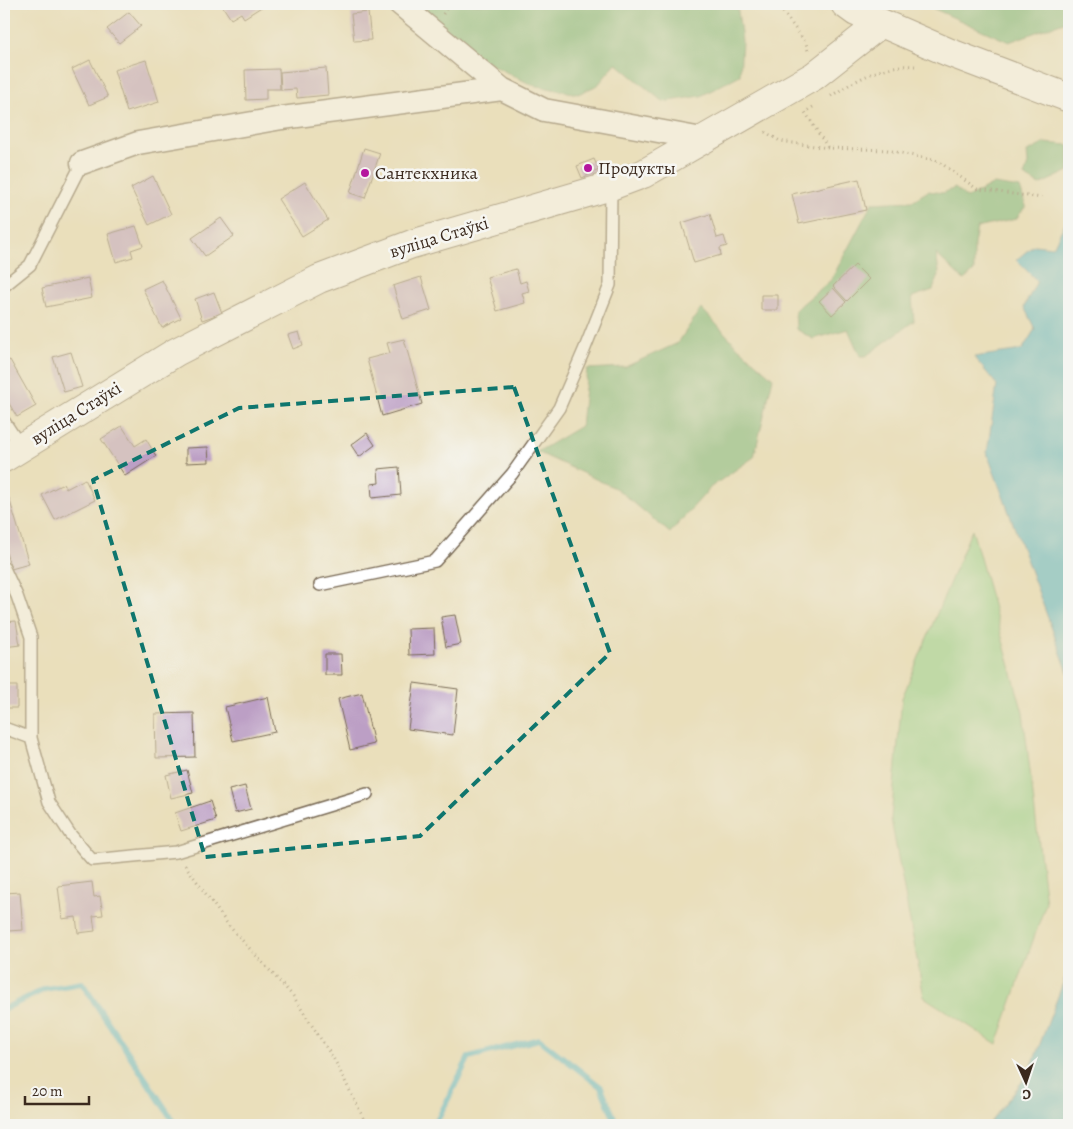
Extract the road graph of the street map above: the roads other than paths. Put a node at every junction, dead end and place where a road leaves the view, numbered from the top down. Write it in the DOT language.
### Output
graph roads {
  1 [pos="400,4"];
  2 [pos="845,4"];
  3 [pos="880,24"];
  4 [pos="502,89"];
  5 [pos="1062,95"];
  6 [pos="702,139"];
  7 [pos="82,163"];
  8 [pos="611,186"];
  9 [pos="4,286"];
  10 [pos="4,422"];
  11 [pos="13,453"];
  12 [pos="4,568"];
  13 [pos="320,585"];
  14 [pos="4,728"];
  15 [pos="31,738"];
  16 [pos="367,794"];
  1 -- 4 [label="street"];
  2 -- 3 [label="street"];
  3 -- 5 [label="street"];
  3 -- 6 [label="street, вуліца Стаўкі"];
  4 -- 6 [label="street"];
  4 -- 7 [label="street"];
  6 -- 8 [label="street, вуліца Стаўкі"];
  7 -- 9 [label="lane"];
  8 -- 11 [label="street, вуліца Стаўкі"];
  8 -- 13 [label="lane"];
  10 -- 11 [label="lane"];
  12 -- 15 [label="lane"];
  14 -- 15 [label="lane"];
  15 -- 16 [label="lane"];
}
